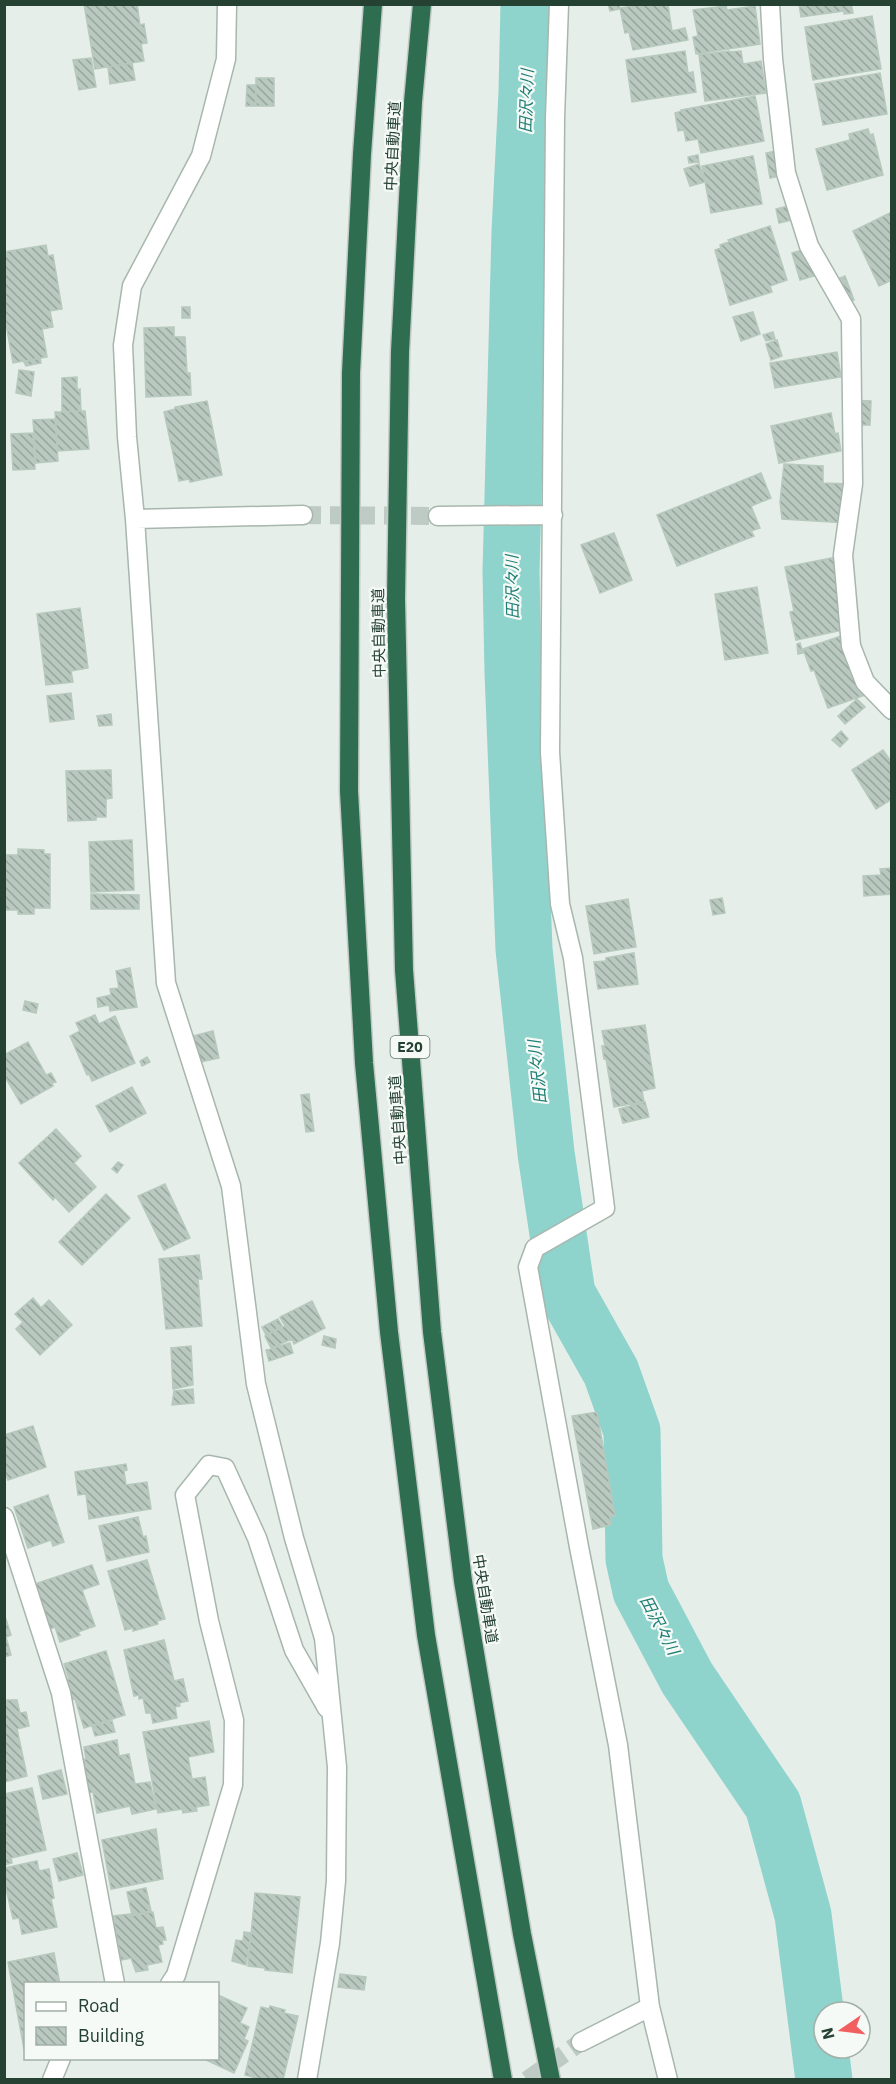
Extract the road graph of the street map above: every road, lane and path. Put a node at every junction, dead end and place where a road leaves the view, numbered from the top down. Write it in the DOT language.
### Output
graph roads {
  1 [pos="227,4"];
  2 [pos="373,4"];
  3 [pos="422,4"];
  4 [pos="560,4"];
  5 [pos="770,4"];
  6 [pos="303,514"];
  7 [pos="553,515"];
  8 [pos="438,516"];
  9 [pos="135,519"];
  10 [pos="891,710"];
  11 [pos="4,1517"];
  12 [pos="331,1715"];
  13 [pos="115,1982"];
  14 [pos="171,1982"];
  15 [pos="651,2007"];
  16 [pos="581,2043"];
  17 [pos="60,2060"];
  18 [pos="52,2079"];
  19 [pos="307,2079"];
  20 [pos="503,2079"];
  21 [pos="552,2079"];
  22 [pos="668,2079"];
  1 -- 9 [label="street"];
  2 -- 20 [label="highway, 中央自動車道"];
  3 -- 21 [label="highway, 中央自動車道 / E20"];
  4 -- 7 [label="street"];
  5 -- 10 [label="street"];
  6 -- 9 [label="street"];
  7 -- 8 [label="street"];
  7 -- 15 [label="street"];
  9 -- 12 [label="street"];
  11 -- 13 [label="street"];
  12 -- 14 [label="street"];
  12 -- 19 [label="street"];
  15 -- 16 [label="street"];
  15 -- 22 [label="street"];
  17 -- 18 [label="street"];
}
